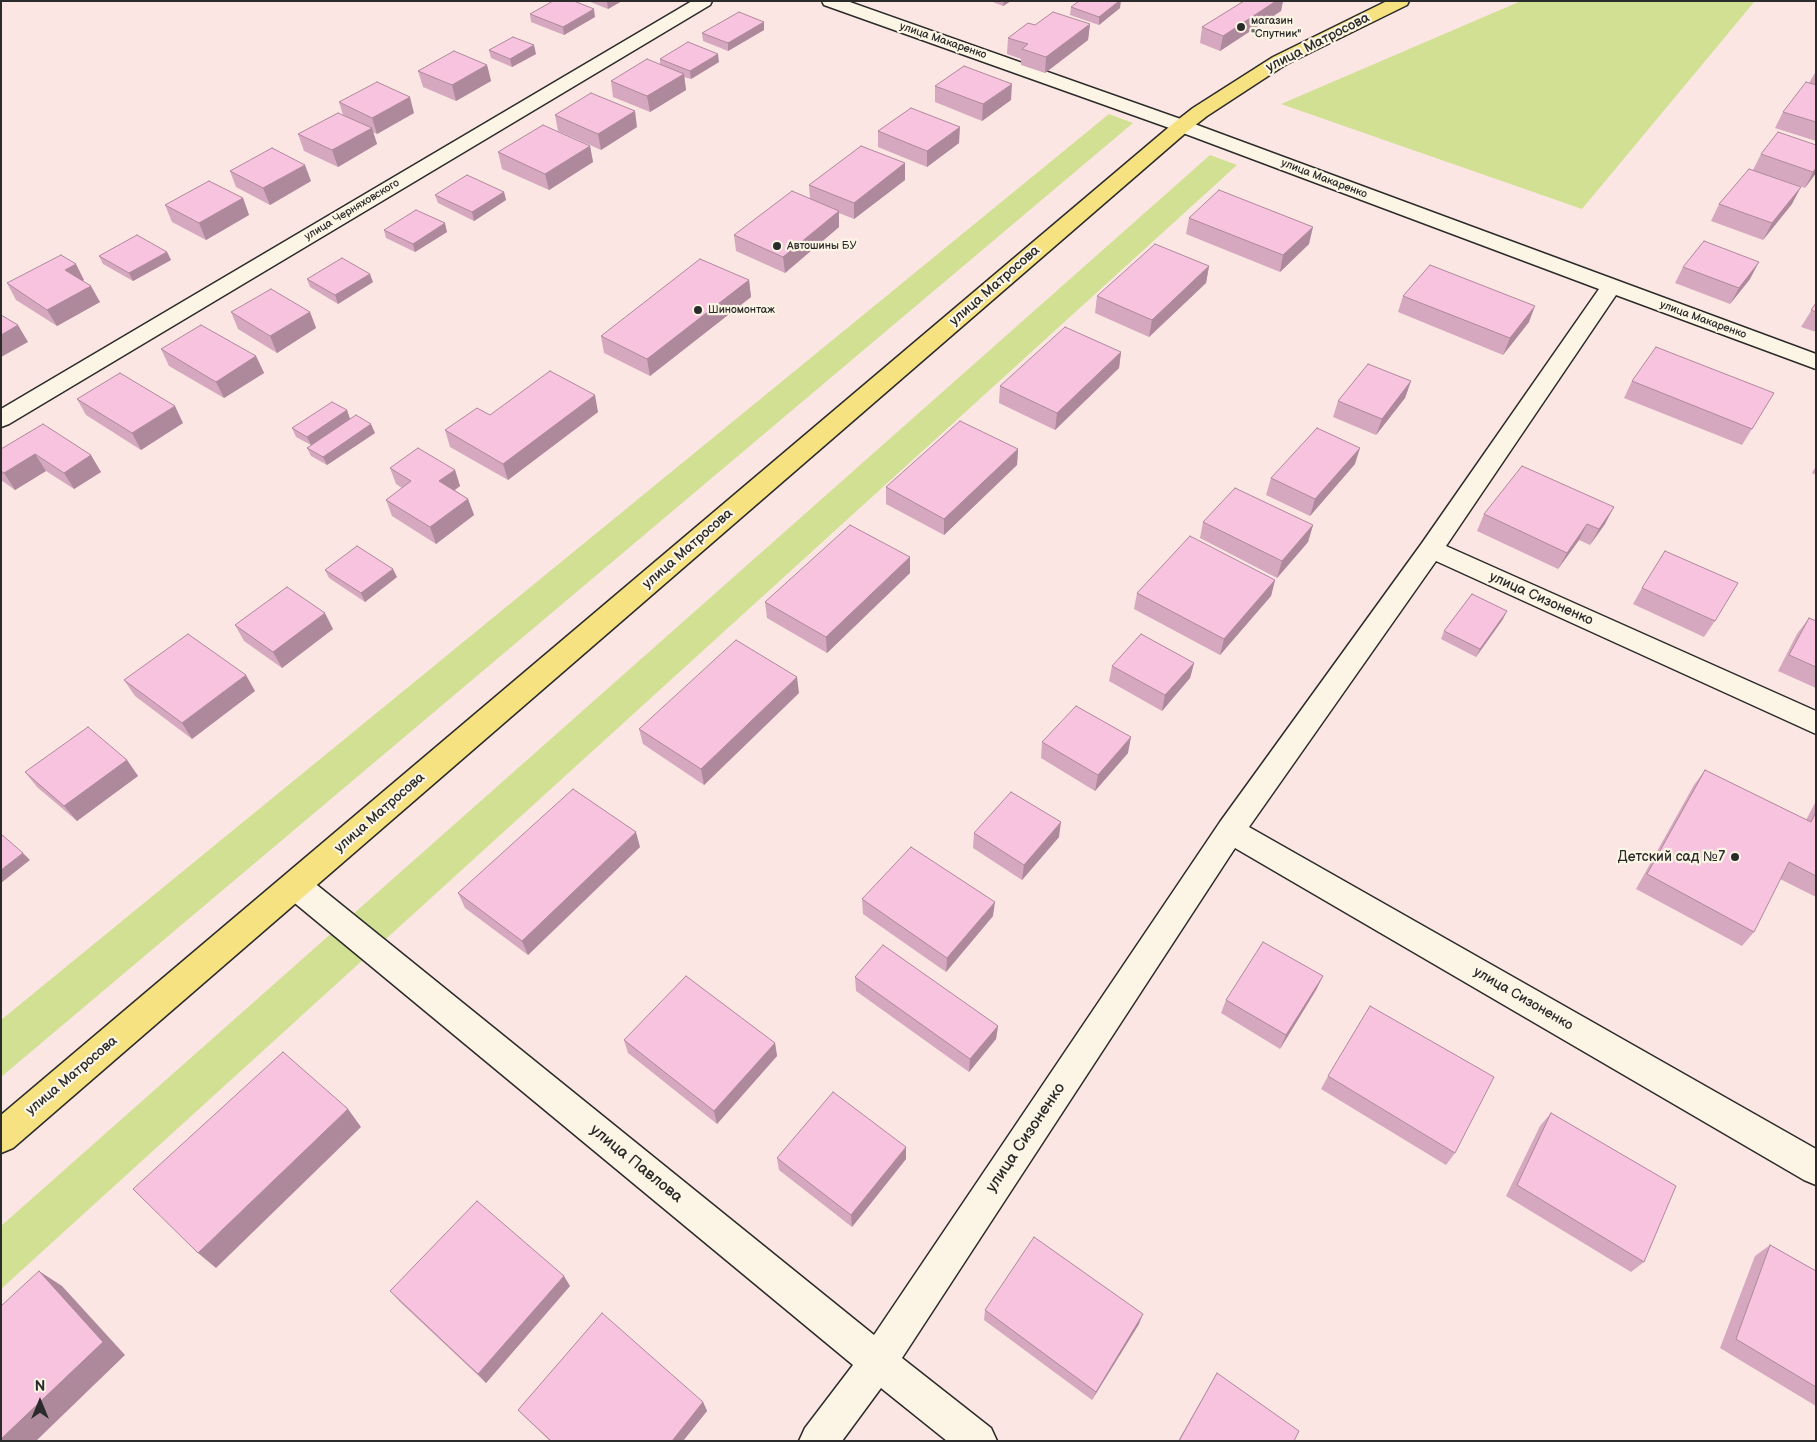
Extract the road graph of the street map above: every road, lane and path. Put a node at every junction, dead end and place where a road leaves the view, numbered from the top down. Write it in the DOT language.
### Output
graph roads {
  1 [pos="704,1"];
  2 [pos="830,1"];
  3 [pos="1401,1"];
  4 [pos="1182,126"];
  5 [pos="1611,286"];
  6 [pos="1816,362"];
  7 [pos="1,419"];
  8 [pos="1430,550"];
  9 [pos="1816,723"];
  10 [pos="1230,831"];
  11 [pos="296,886"];
  12 [pos="1,1137"];
  13 [pos="1816,1168"];
  14 [pos="878,1362"];
  15 [pos="818,1441"];
  16 [pos="978,1441"];
  1 -- 7 [label="street, улица Черняховского"];
  2 -- 4 [label="street, улица Макаренко"];
  3 -- 4 [label="main road, улица Матросова"];
  4 -- 5 [label="street, улица Макаренко"];
  4 -- 11 [label="main road, улица Матросова"];
  5 -- 6 [label="street, улица Макаренко"];
  5 -- 8 [label="street, улица Сизоненко"];
  8 -- 9 [label="street, улица Сизоненко"];
  8 -- 10 [label="street, улица Сизоненко"];
  10 -- 13 [label="street, улица Сизоненко"];
  10 -- 14 [label="street, улица Сизоненко"];
  11 -- 12 [label="main road, улица Матросова"];
  11 -- 14 [label="street, улица Павлова"];
  14 -- 15 [label="street, улица Сизоненко"];
  14 -- 16 [label="street, улица Павлова"];
}
